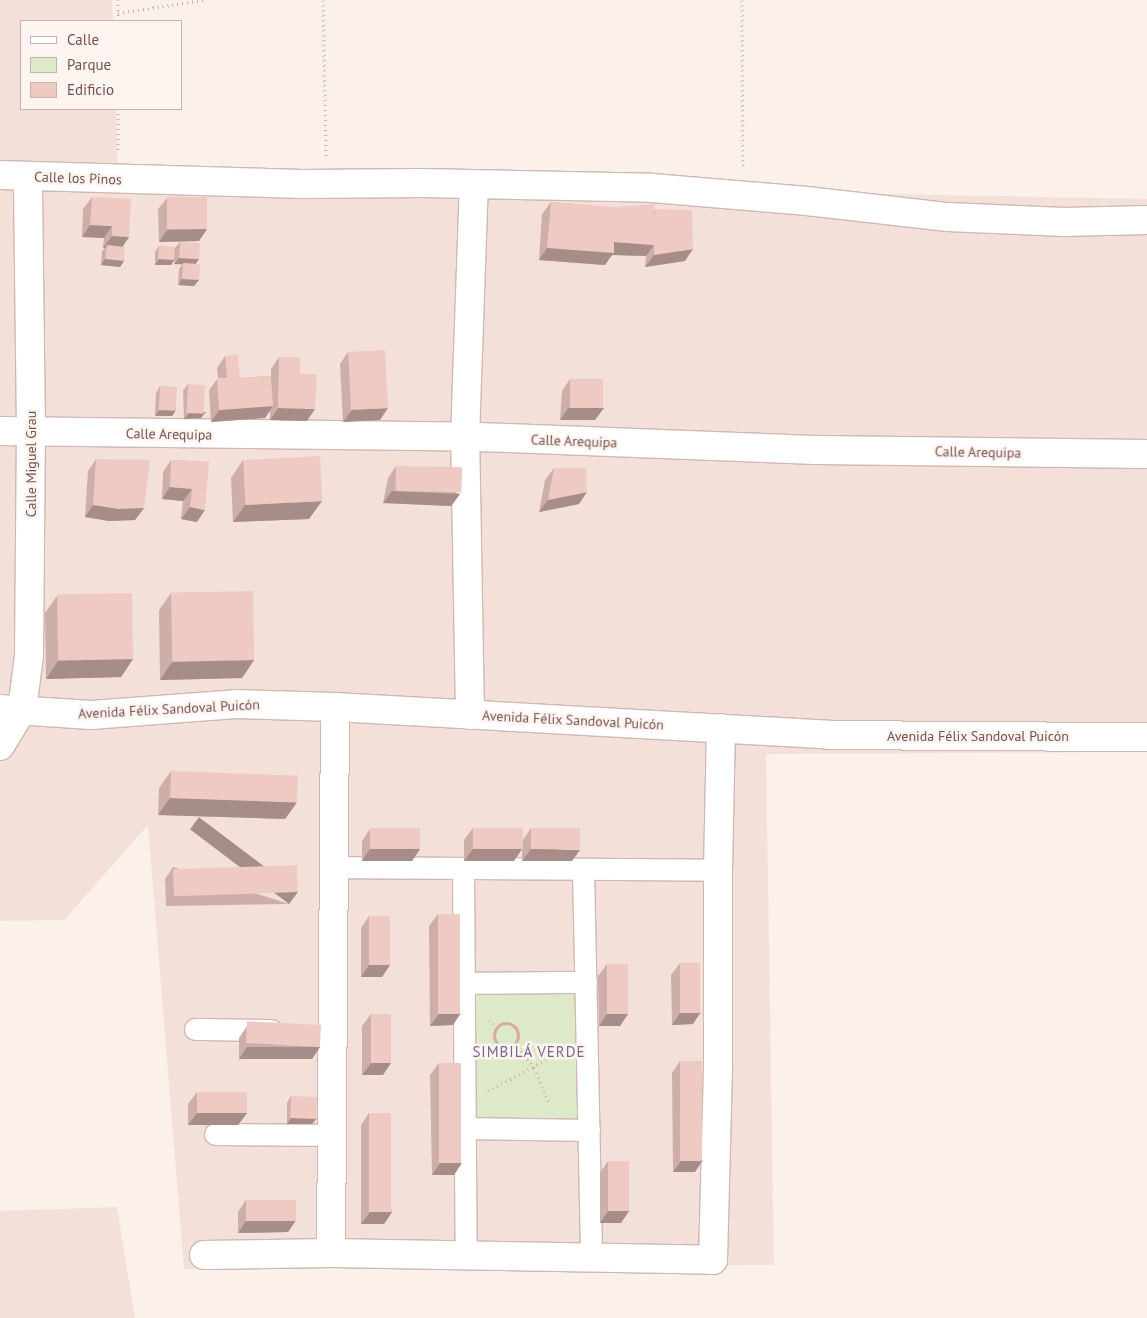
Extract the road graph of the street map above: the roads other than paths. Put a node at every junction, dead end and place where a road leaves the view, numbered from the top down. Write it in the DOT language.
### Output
graph roads {
  1 [pos="0,175"];
  2 [pos="28,177"];
  3 [pos="474,184"];
  4 [pos="1147,220"];
  5 [pos="0,431"];
  6 [pos="31,432"];
  7 [pos="465,438"];
  8 [pos="1147,454"];
  9 [pos="335,707"];
  10 [pos="11,710"];
  11 [pos="470,714"];
  12 [pos="721,728"];
  13 [pos="1147,737"];
  14 [pos="0,746"];
  15 [pos="334,867"];
  16 [pos="462,869"];
  17 [pos="583,870"];
  18 [pos="718,870"];
  19 [pos="586,982"];
  20 [pos="464,983"];
  21 [pos="195,1030"];
  22 [pos="312,1031"];
  23 [pos="464,1128"];
  24 [pos="589,1130"];
  25 [pos="214,1134"];
  26 [pos="331,1135"];
  27 [pos="331,1253"];
  28 [pos="204,1255"];
  29 [pos="466,1257"];
  30 [pos="591,1258"];
  1 -- 2 [label="street, Calle los Pinos"];
  2 -- 3 [label="street, Calle los Pinos"];
  2 -- 6 [label="street, Calle Miguel Grau"];
  3 -- 4 [label="street, Calle los Pinos"];
  3 -- 7 [label="street"];
  5 -- 6 [label="street, Calle Arequipa"];
  6 -- 7 [label="street, Calle Arequipa"];
  6 -- 10 [label="street, Calle Miguel Grau"];
  7 -- 8 [label="street, Calle Arequipa"];
  7 -- 11 [label="street"];
  9 -- 10 [label="street, Avenida Félix Sandoval Puicón"];
  9 -- 11 [label="street, Avenida Félix Sandoval Puicón"];
  9 -- 15 [label="street"];
  10 -- 14 [label="street, Calle Miguel Grau"];
  11 -- 12 [label="street, Avenida Félix Sandoval Puicón"];
  12 -- 13 [label="street, Avenida Félix Sandoval Puicón"];
  12 -- 18 [label="street"];
  15 -- 16 [label="street"];
  15 -- 22 [label="street"];
  16 -- 17 [label="street"];
  16 -- 20 [label="street"];
  17 -- 18 [label="street"];
  17 -- 19 [label="street"];
  18 -- 30 [label="street"];
  19 -- 20 [label="street"];
  19 -- 24 [label="street"];
  20 -- 23 [label="street"];
  21 -- 22 [label="street"];
  22 -- 26 [label="street"];
  23 -- 24 [label="street"];
  23 -- 29 [label="street"];
  24 -- 30 [label="street"];
  25 -- 26 [label="street"];
  26 -- 27 [label="street"];
  27 -- 28 [label="street"];
  27 -- 29 [label="street"];
  29 -- 30 [label="street"];
}
